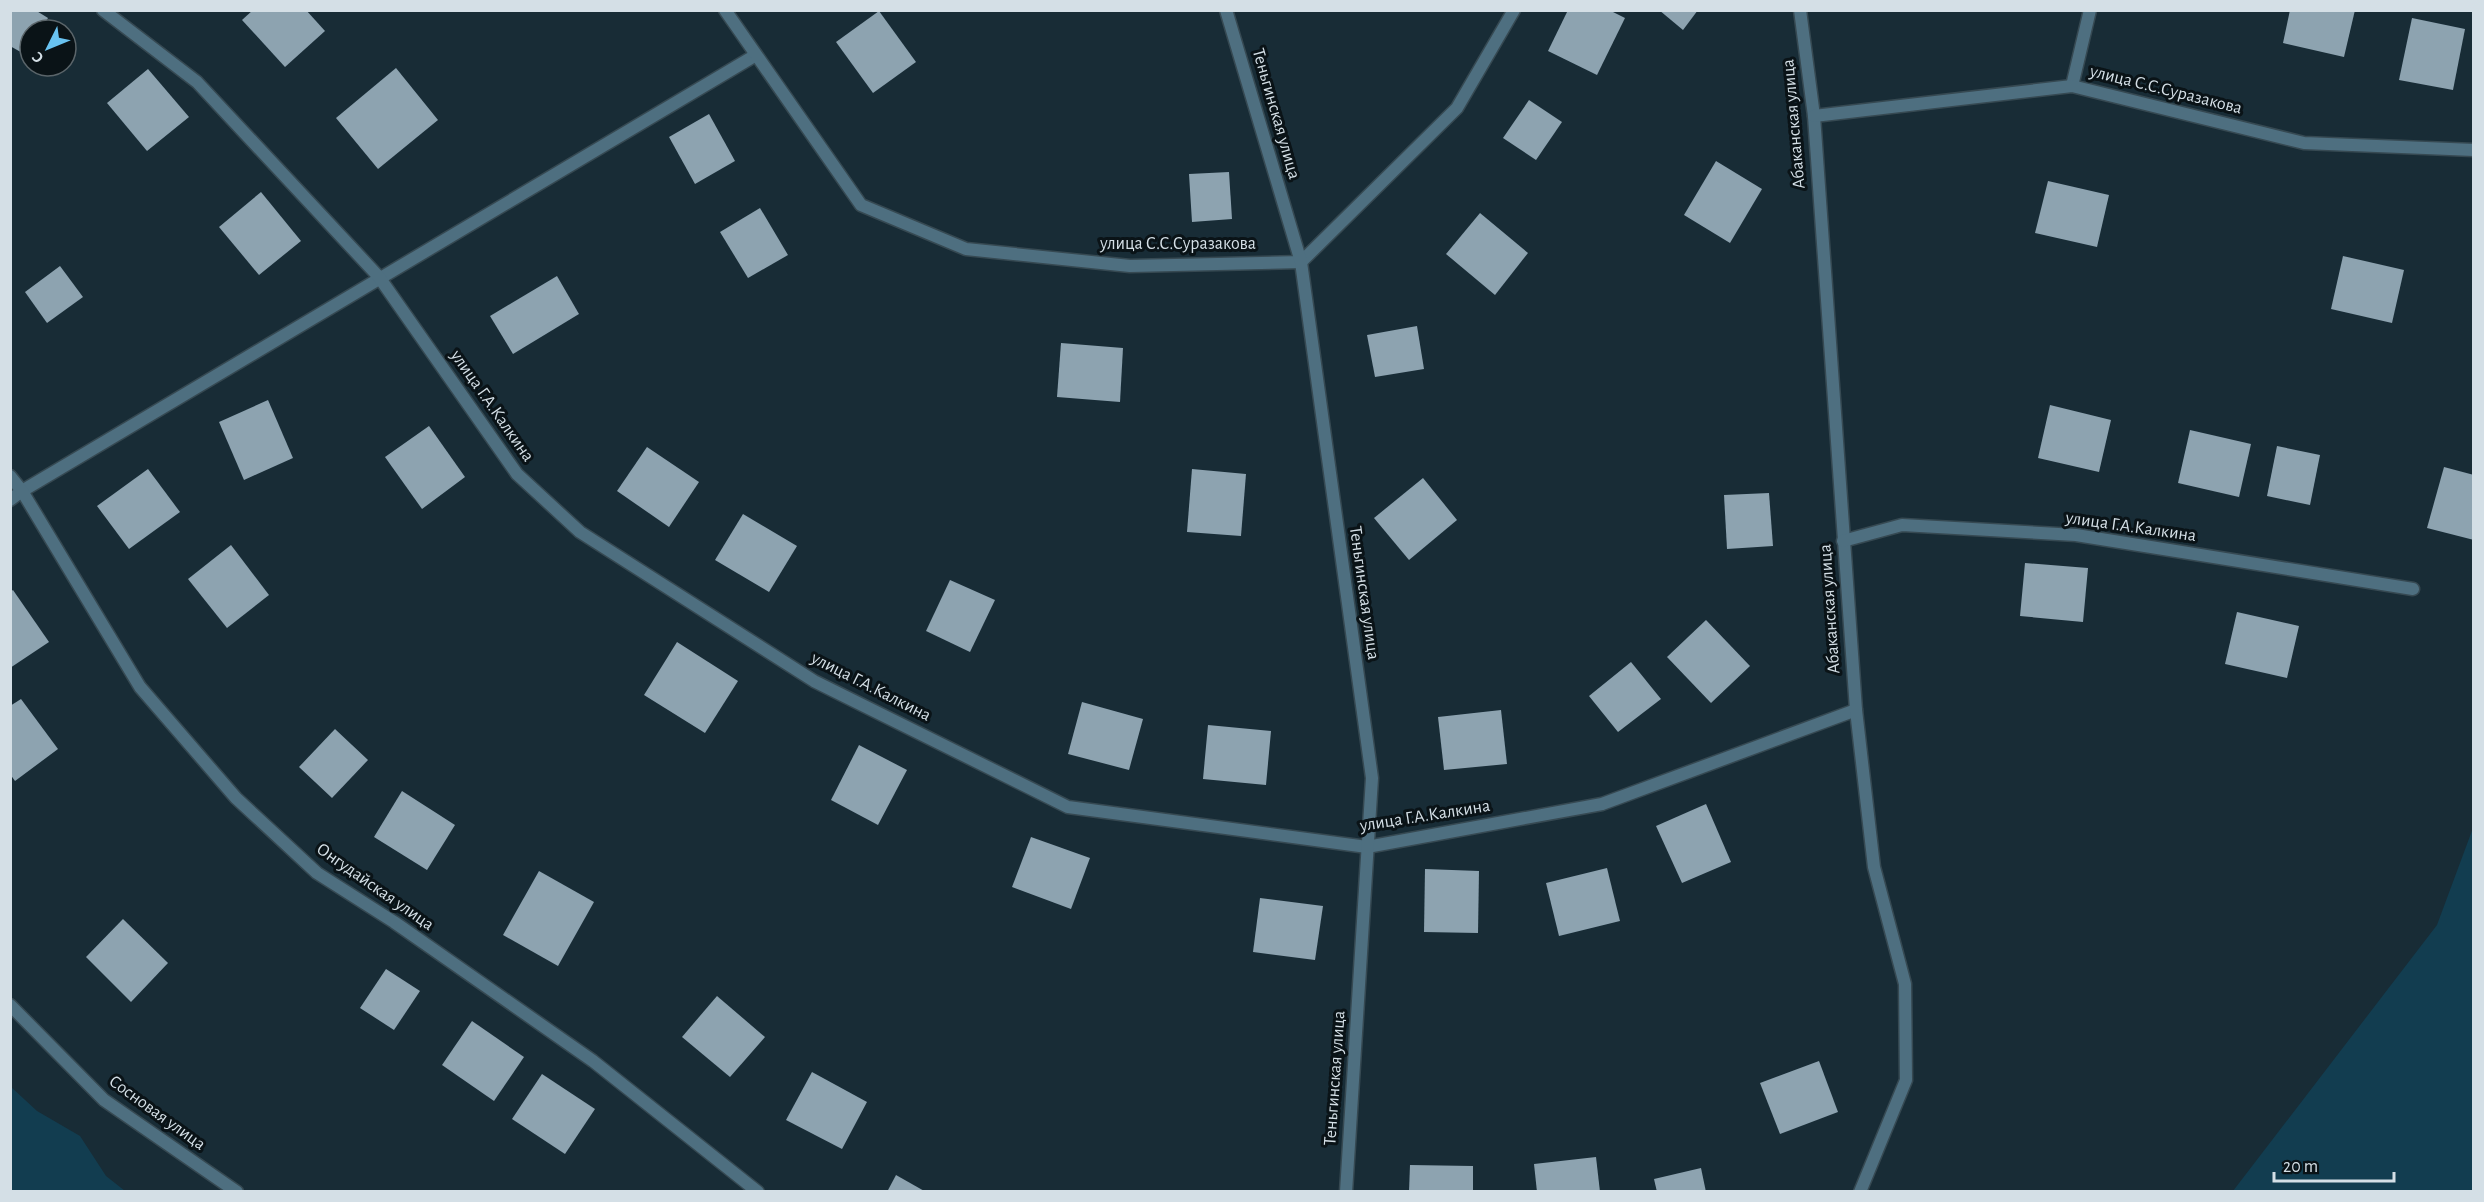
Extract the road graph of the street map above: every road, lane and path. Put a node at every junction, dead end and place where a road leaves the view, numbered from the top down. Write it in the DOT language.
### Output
graph roads {
  1 [pos="103,10"];
  2 [pos="725,10"];
  3 [pos="1226,10"];
  4 [pos="1514,10"];
  5 [pos="1800,10"];
  6 [pos="2090,10"];
  7 [pos="756,55"];
  8 [pos="2072,86"];
  9 [pos="1814,116"];
  10 [pos="2474,150"];
  11 [pos="1301,262"];
  12 [pos="379,277"];
  13 [pos="10,476"];
  14 [pos="22,490"];
  15 [pos="10,500"];
  16 [pos="1843,541"];
  17 [pos="2413,589"];
  18 [pos="1856,710"];
  19 [pos="1367,847"];
  20 [pos="10,1005"];
  21 [pos="237,1191"];
  22 [pos="758,1191"];
  23 [pos="1346,1191"];
  24 [pos="1860,1191"];
  1 -- 12 [label="street, улица Г.А.Калкина"];
  2 -- 7 [label="street, улица С.С.Суразакова"];
  3 -- 11 [label="street, Теньгинская улица"];
  4 -- 11 [label="street"];
  5 -- 9 [label="street, Абаканская улица"];
  6 -- 8 [label="street"];
  7 -- 11 [label="street, улица С.С.Суразакова"];
  7 -- 12 [label="street"];
  8 -- 9 [label="street, улица С.С.Суразакова"];
  8 -- 10 [label="street, улица С.С.Суразакова"];
  9 -- 16 [label="street, Абаканская улица"];
  11 -- 19 [label="street, Теньгинская улица"];
  12 -- 14 [label="street"];
  12 -- 19 [label="street, улица Г.А.Калкина"];
  13 -- 14 [label="street, Онгудайская улица"];
  14 -- 15 [label="street"];
  14 -- 22 [label="street, Онгудайская улица"];
  16 -- 17 [label="street, улица Г.А.Калкина"];
  16 -- 18 [label="street, Абаканская улица"];
  18 -- 19 [label="street, улица Г.А.Калкина"];
  18 -- 24 [label="street, Абаканская улица"];
  19 -- 23 [label="street, Теньгинская улица"];
  20 -- 21 [label="street, Сосновая улица"];
}
